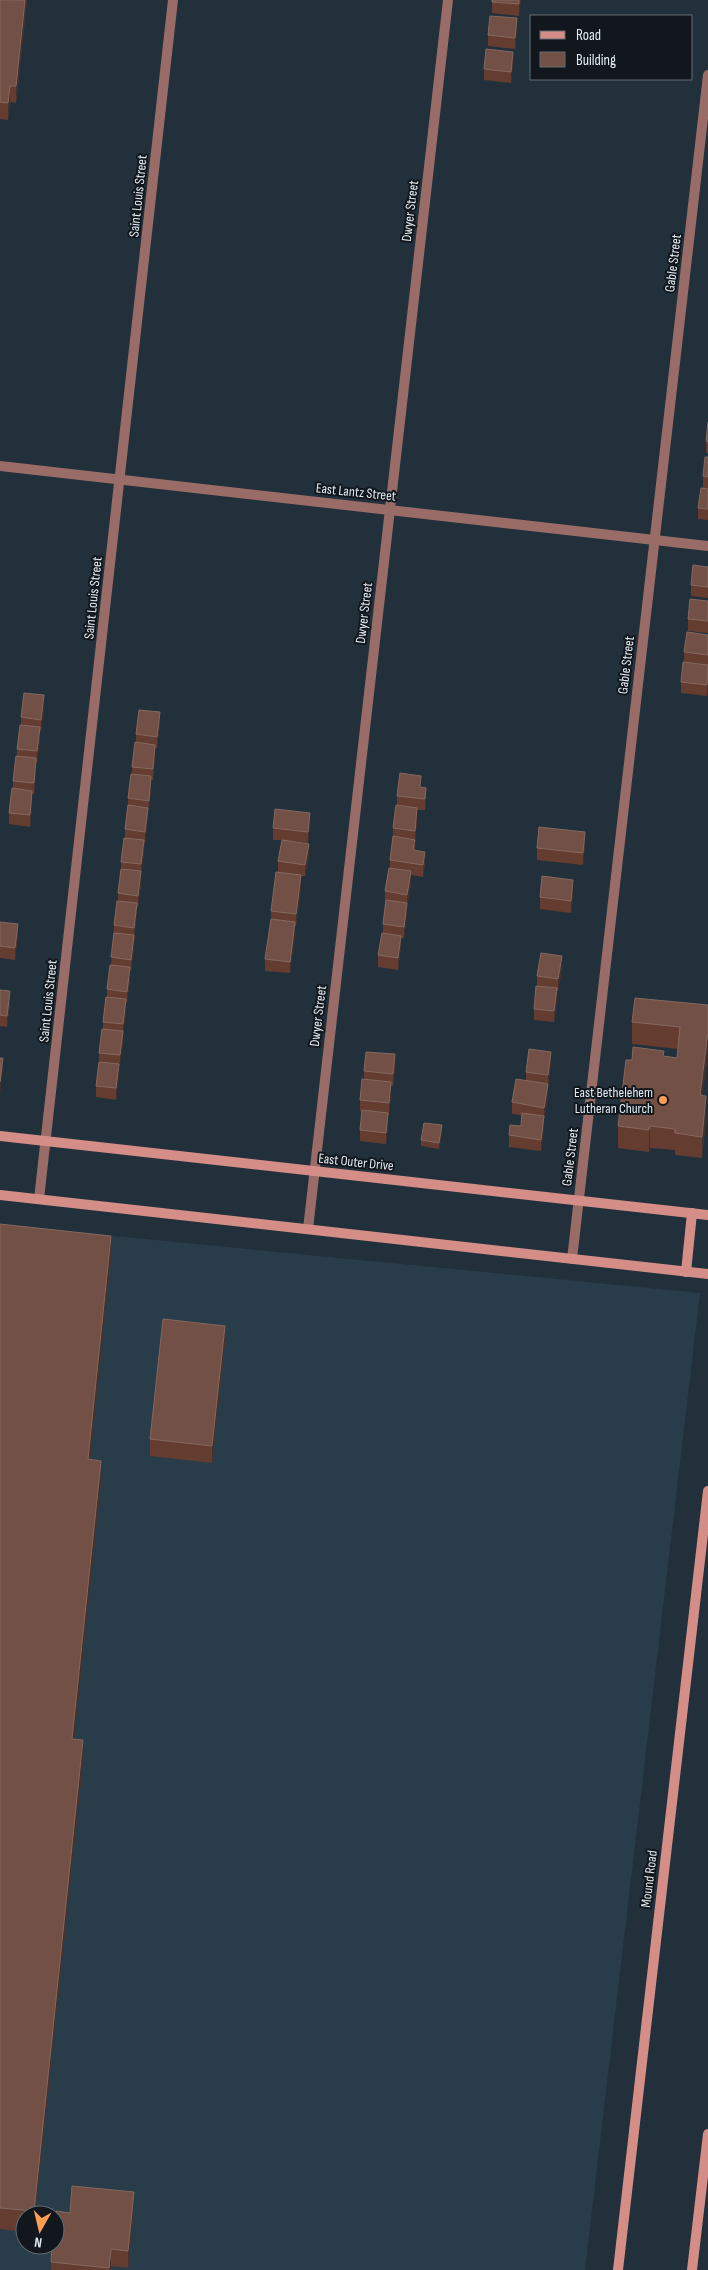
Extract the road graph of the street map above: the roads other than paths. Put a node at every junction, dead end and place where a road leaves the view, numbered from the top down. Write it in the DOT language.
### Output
graph roads {
  1 [pos="173,0"];
  2 [pos="448,0"];
  3 [pos="708,75"];
  4 [pos="0,466"];
  5 [pos="121,480"];
  6 [pos="390,510"];
  7 [pos="655,540"];
  8 [pos="708,546"];
  9 [pos="0,1136"];
  10 [pos="46,1141"];
  11 [pos="314,1171"];
  12 [pos="0,1195"];
  13 [pos="39,1199"];
  14 [pos="579,1200"];
  15 [pos="692,1213"];
  16 [pos="708,1215"];
  17 [pos="308,1229"];
  18 [pos="572,1259"];
  19 [pos="686,1272"];
  20 [pos="708,1274"];
  21 [pos="708,1493"];
  22 [pos="708,2134"];
  23 [pos="618,2270"];
  24 [pos="692,2270"];
  1 -- 5 [label="street, Saint Louis Street"];
  2 -- 6 [label="street, Dwyer Street"];
  3 -- 7 [label="street, Gable Street"];
  4 -- 5 [label="street, East Lantz Street"];
  5 -- 6 [label="street, East Lantz Street"];
  5 -- 10 [label="street, Saint Louis Street"];
  6 -- 7 [label="street, East Lantz Street"];
  6 -- 11 [label="street, Dwyer Street"];
  7 -- 8 [label="street, East Lantz Street"];
  7 -- 14 [label="street, Gable Street"];
  9 -- 10 [label="main road, East Outer Drive"];
  10 -- 11 [label="main road, East Outer Drive"];
  10 -- 13 [label="street, Saint Louis Street"];
  11 -- 14 [label="main road, East Outer Drive"];
  11 -- 17 [label="street, Dwyer Street"];
  12 -- 13 [label="main road"];
  13 -- 17 [label="main road"];
  14 -- 15 [label="main road, East Outer Drive"];
  14 -- 18 [label="street, Gable Street"];
  15 -- 16 [label="main road, East Outer Drive"];
  15 -- 19 [label="main road"];
  17 -- 18 [label="main road"];
  18 -- 19 [label="main road"];
  19 -- 20 [label="main road"];
  21 -- 23 [label="main road, Mound Road"];
  22 -- 24 [label="main road"];
}
